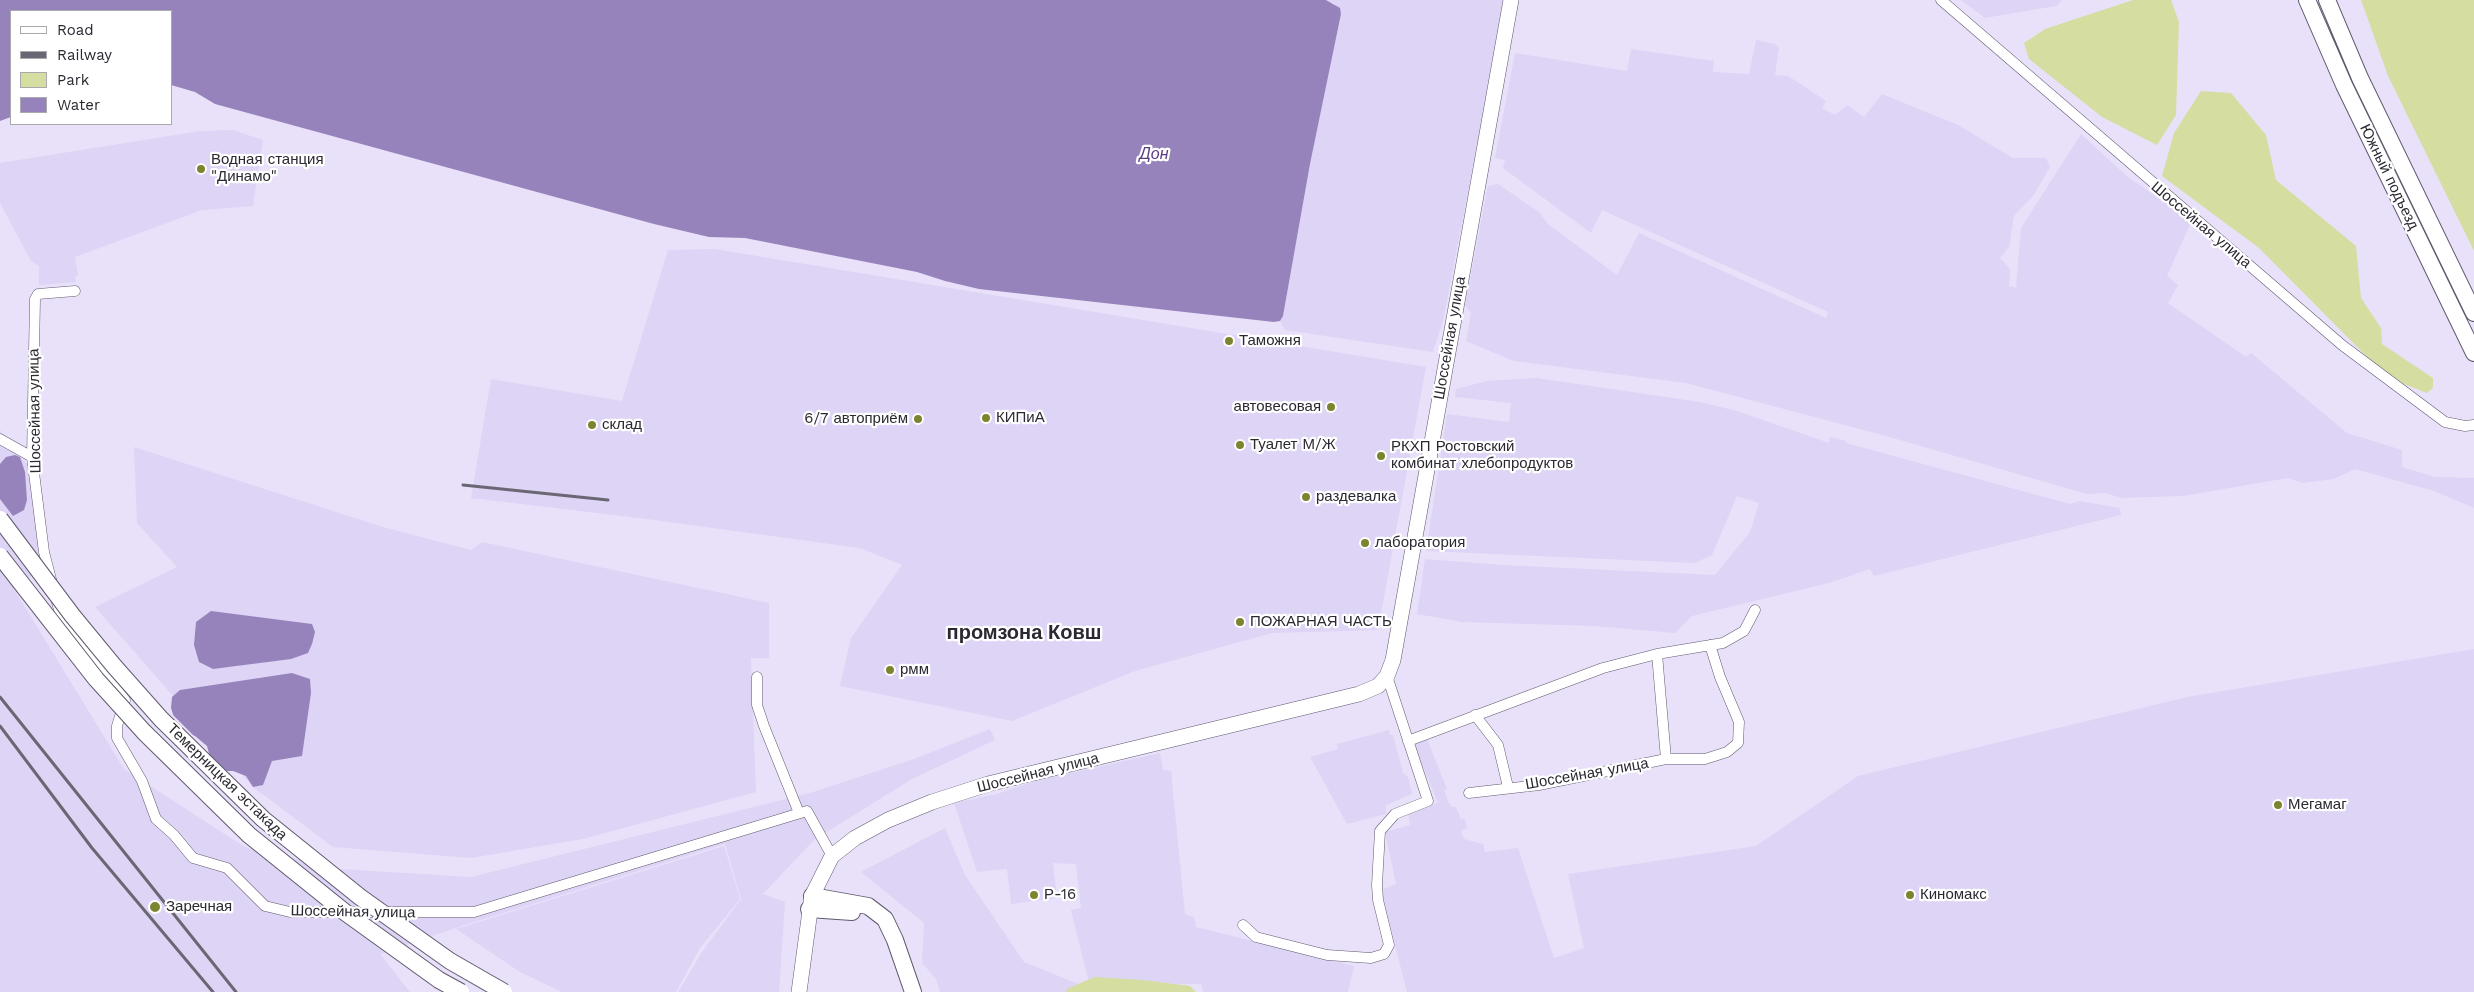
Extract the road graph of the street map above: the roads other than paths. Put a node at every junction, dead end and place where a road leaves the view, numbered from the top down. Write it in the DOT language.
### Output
graph roads {
  1 [pos="1511,0"];
  2 [pos="1941,0"];
  3 [pos="2307,0"];
  4 [pos="2327,0"];
  5 [pos="75,291"];
  6 [pos="2474,312"];
  7 [pos="2474,353"];
  8 [pos="2474,425"];
  9 [pos="0,439"];
  10 [pos="32,457"];
  11 [pos="0,519"];
  12 [pos="0,556"];
  13 [pos="1755,610"];
  14 [pos="1710,645"];
  15 [pos="1657,654"];
  16 [pos="757,676"];
  17 [pos="1387,676"];
  18 [pos="1474,715"];
  19 [pos="1408,740"];
  20 [pos="1666,759"];
  21 [pos="1508,788"];
  22 [pos="1469,793"];
  23 [pos="803,812"];
  24 [pos="832,856"];
  25 [pos="811,903"];
  26 [pos="1243,925"];
  27 [pos="461,992"];
  28 [pos="504,992"];
  29 [pos="799,992"];
  30 [pos="904,992"];
  31 [pos="913,992"];
  1 -- 17 [label="main road, Шоссейная улица"];
  2 -- 8 [label="street, Шоссейная улица"];
  3 -- 7 [label="main road, Южный подъезд"];
  4 -- 6 [label="main road, Южный подъезд"];
  5 -- 10 [label="street, Шоссейная улица"];
  9 -- 10 [label="street"];
  10 -- 23 [label="street, Шоссейная улица"];
  11 -- 28 [label="main road, Темерницкая эстакада, bridge"];
  12 -- 27 [label="main road, Темерницкая эстакада, bridge"];
  13 -- 14 [label="street"];
  14 -- 15 [label="street"];
  14 -- 20 [label="street, Шоссейная улица"];
  15 -- 18 [label="street"];
  15 -- 20 [label="street, Шоссейная улица"];
  16 -- 23 [label="street"];
  17 -- 19 [label="street"];
  17 -- 24 [label="main road, Шоссейная улица"];
  18 -- 19 [label="street"];
  18 -- 21 [label="street, Шоссейная улица"];
  19 -- 26 [label="street"];
  20 -- 21 [label="street, Шоссейная улица"];
  21 -- 22 [label="street, Шоссейная улица"];
  23 -- 24 [label="street"];
  24 -- 25 [label="main road, Шоссейная улица"];
  25 -- 29 [label="main road, Шоссейная улица"];
  25 -- 30 [label="main road"];
  25 -- 31 [label="main road"];
}
